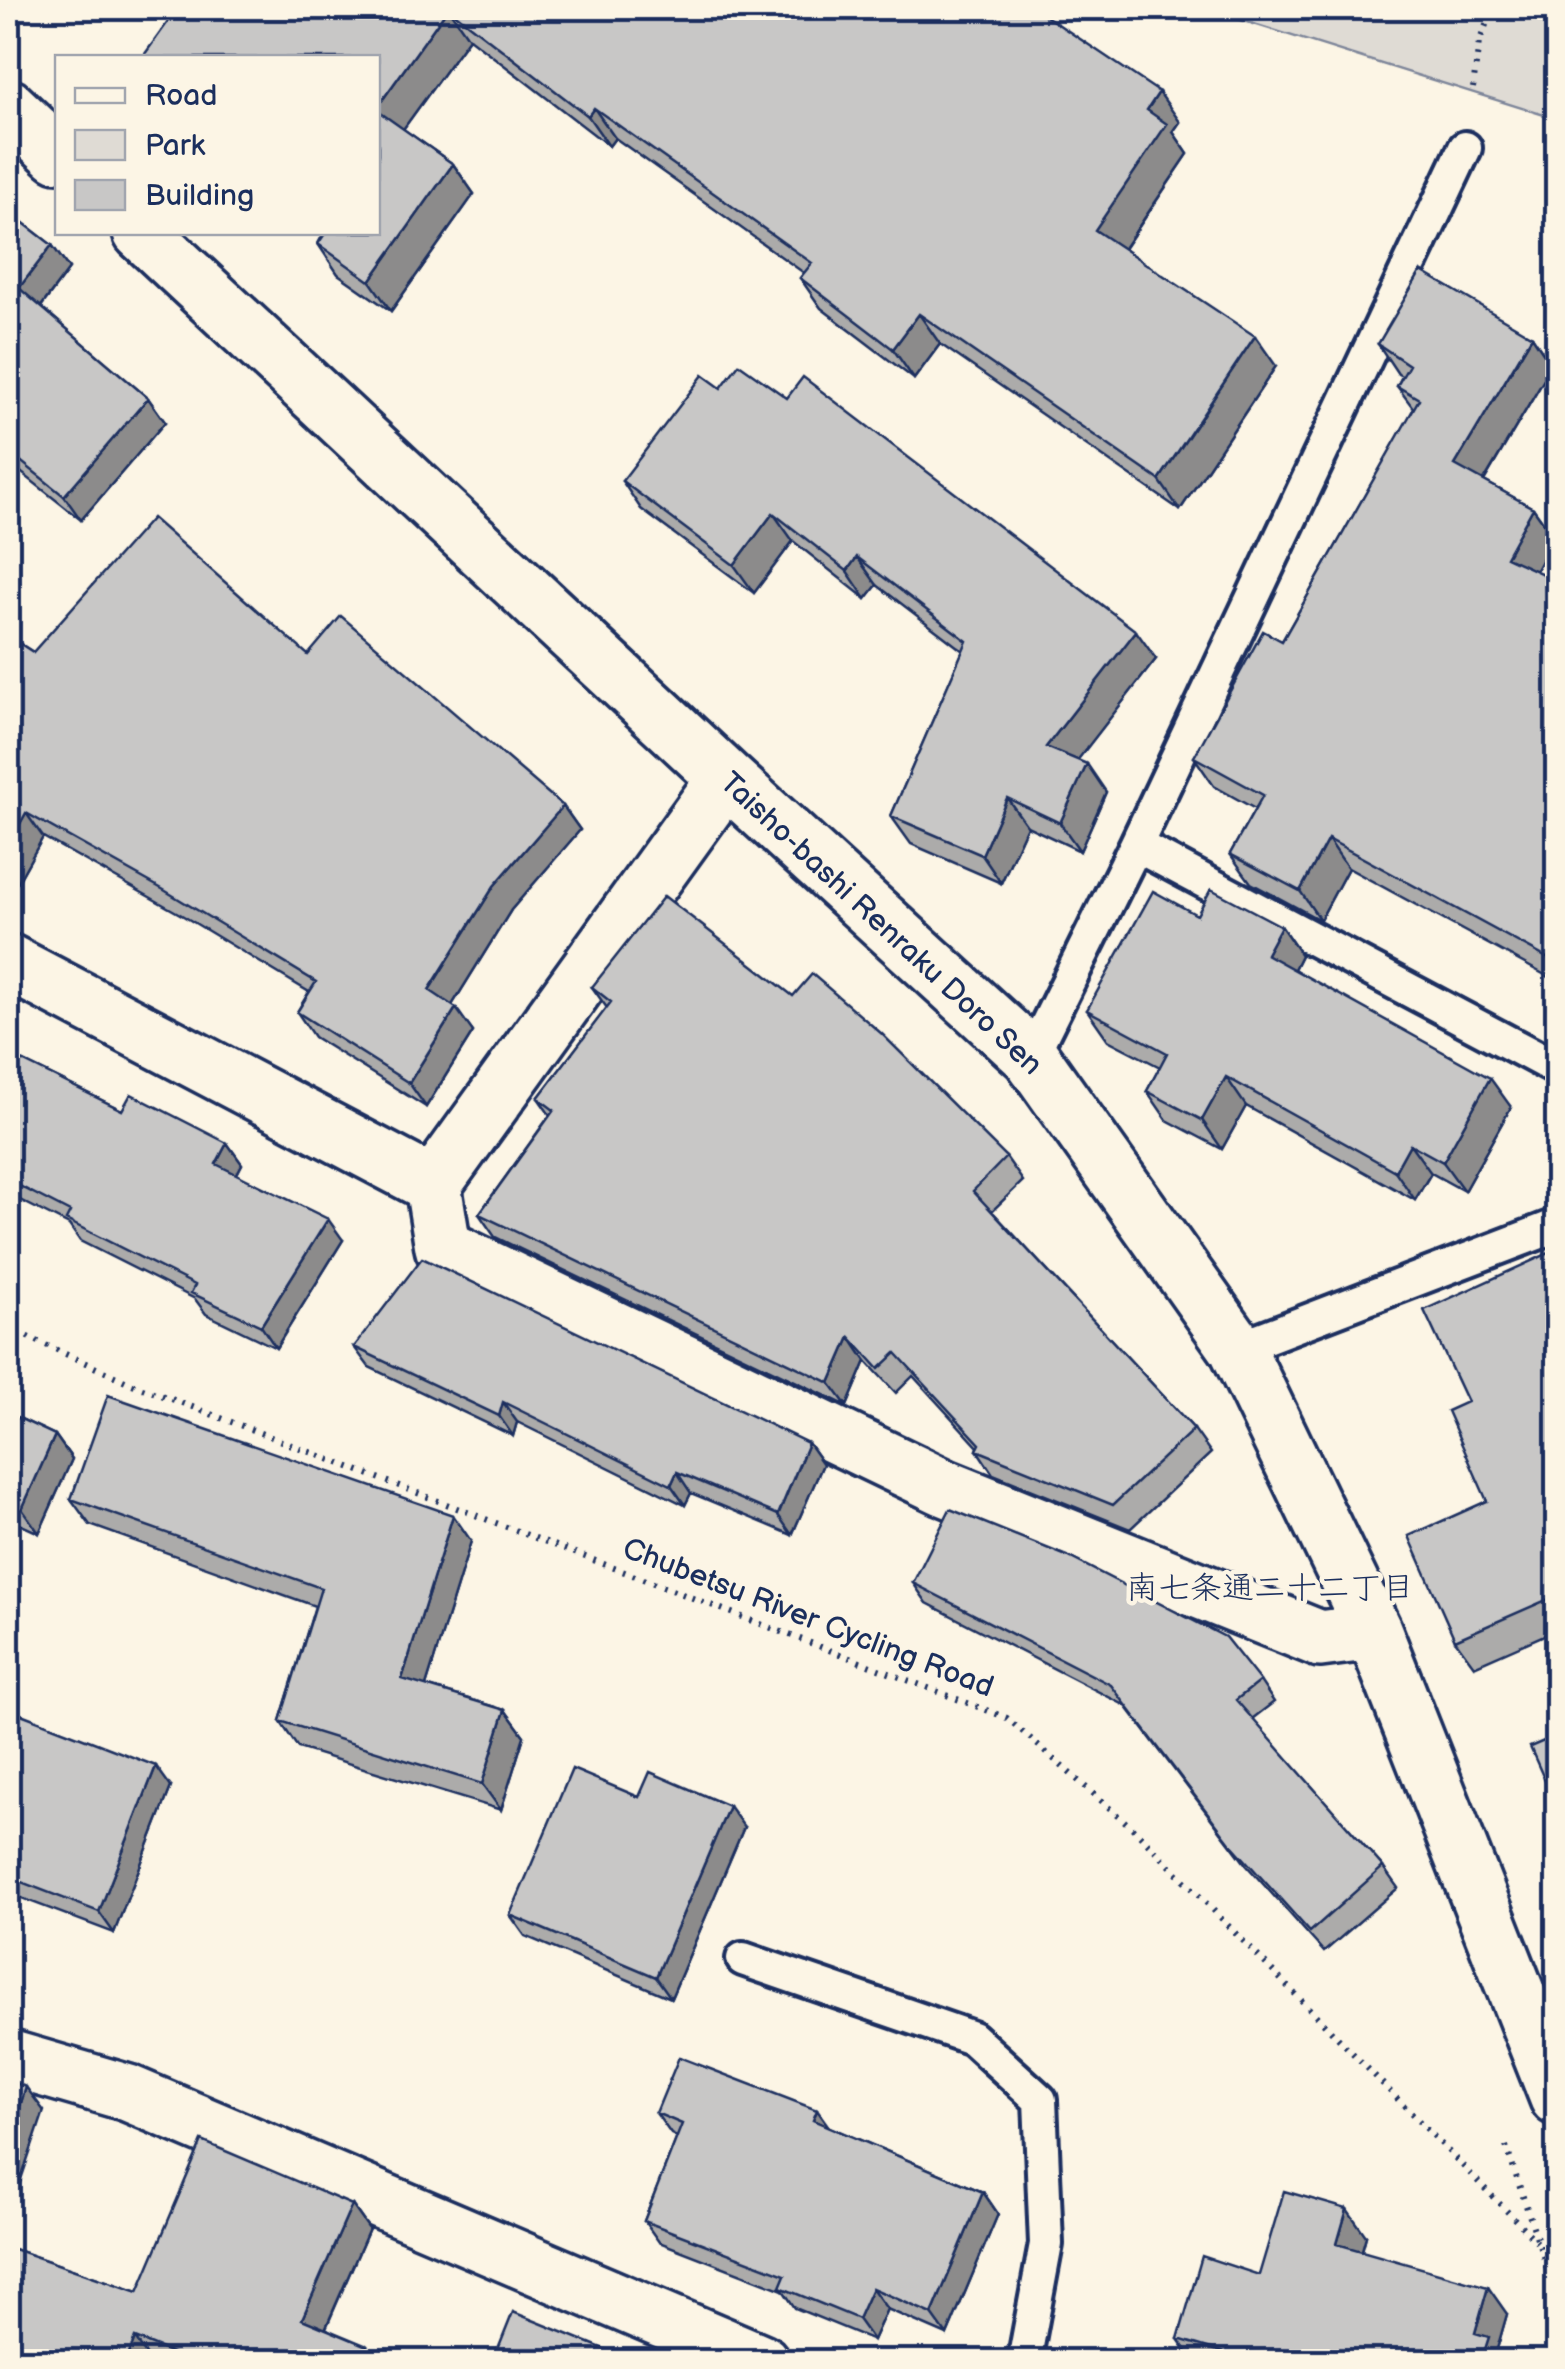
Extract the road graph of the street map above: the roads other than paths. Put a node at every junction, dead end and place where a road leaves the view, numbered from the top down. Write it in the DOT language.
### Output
graph roads {
  1 [pos="8,108"];
  2 [pos="1465,148"];
  3 [pos="55,151"];
  4 [pos="144,235"];
  5 [pos="726,778"];
  6 [pos="1136,845"];
  7 [pos="8,962"];
  8 [pos="1031,1057"];
  9 [pos="1558,1069"];
  10 [pos="433,1185"];
  11 [pos="1558,1225"];
  12 [pos="1237,1348"];
  13 [pos="1374,1632"];
  14 [pos="743,1959"];
  15 [pos="8,2058"];
  16 [pos="1558,2098"];
  17 [pos="761,2362"];
  18 [pos="1024,2362"];
  1 -- 3 [label="street"];
  2 -- 6 [label="lane"];
  4 -- 5 [label="street, Taisho-bashi Renraku Doro Sen"];
  5 -- 8 [label="street, Taisho-bashi Renraku Doro Sen"];
  5 -- 10 [label="street"];
  6 -- 8 [label="lane"];
  6 -- 9 [label="lane"];
  7 -- 10 [label="street"];
  8 -- 12 [label="street, Taisho-bashi Renraku Doro Sen"];
  10 -- 13 [label="street"];
  11 -- 12 [label="lane"];
  12 -- 13 [label="street, Taisho-bashi Renraku Doro Sen"];
  13 -- 16 [label="street, Taisho-bashi Renraku Doro Sen"];
  14 -- 18 [label="lane"];
  15 -- 17 [label="street"];
}
